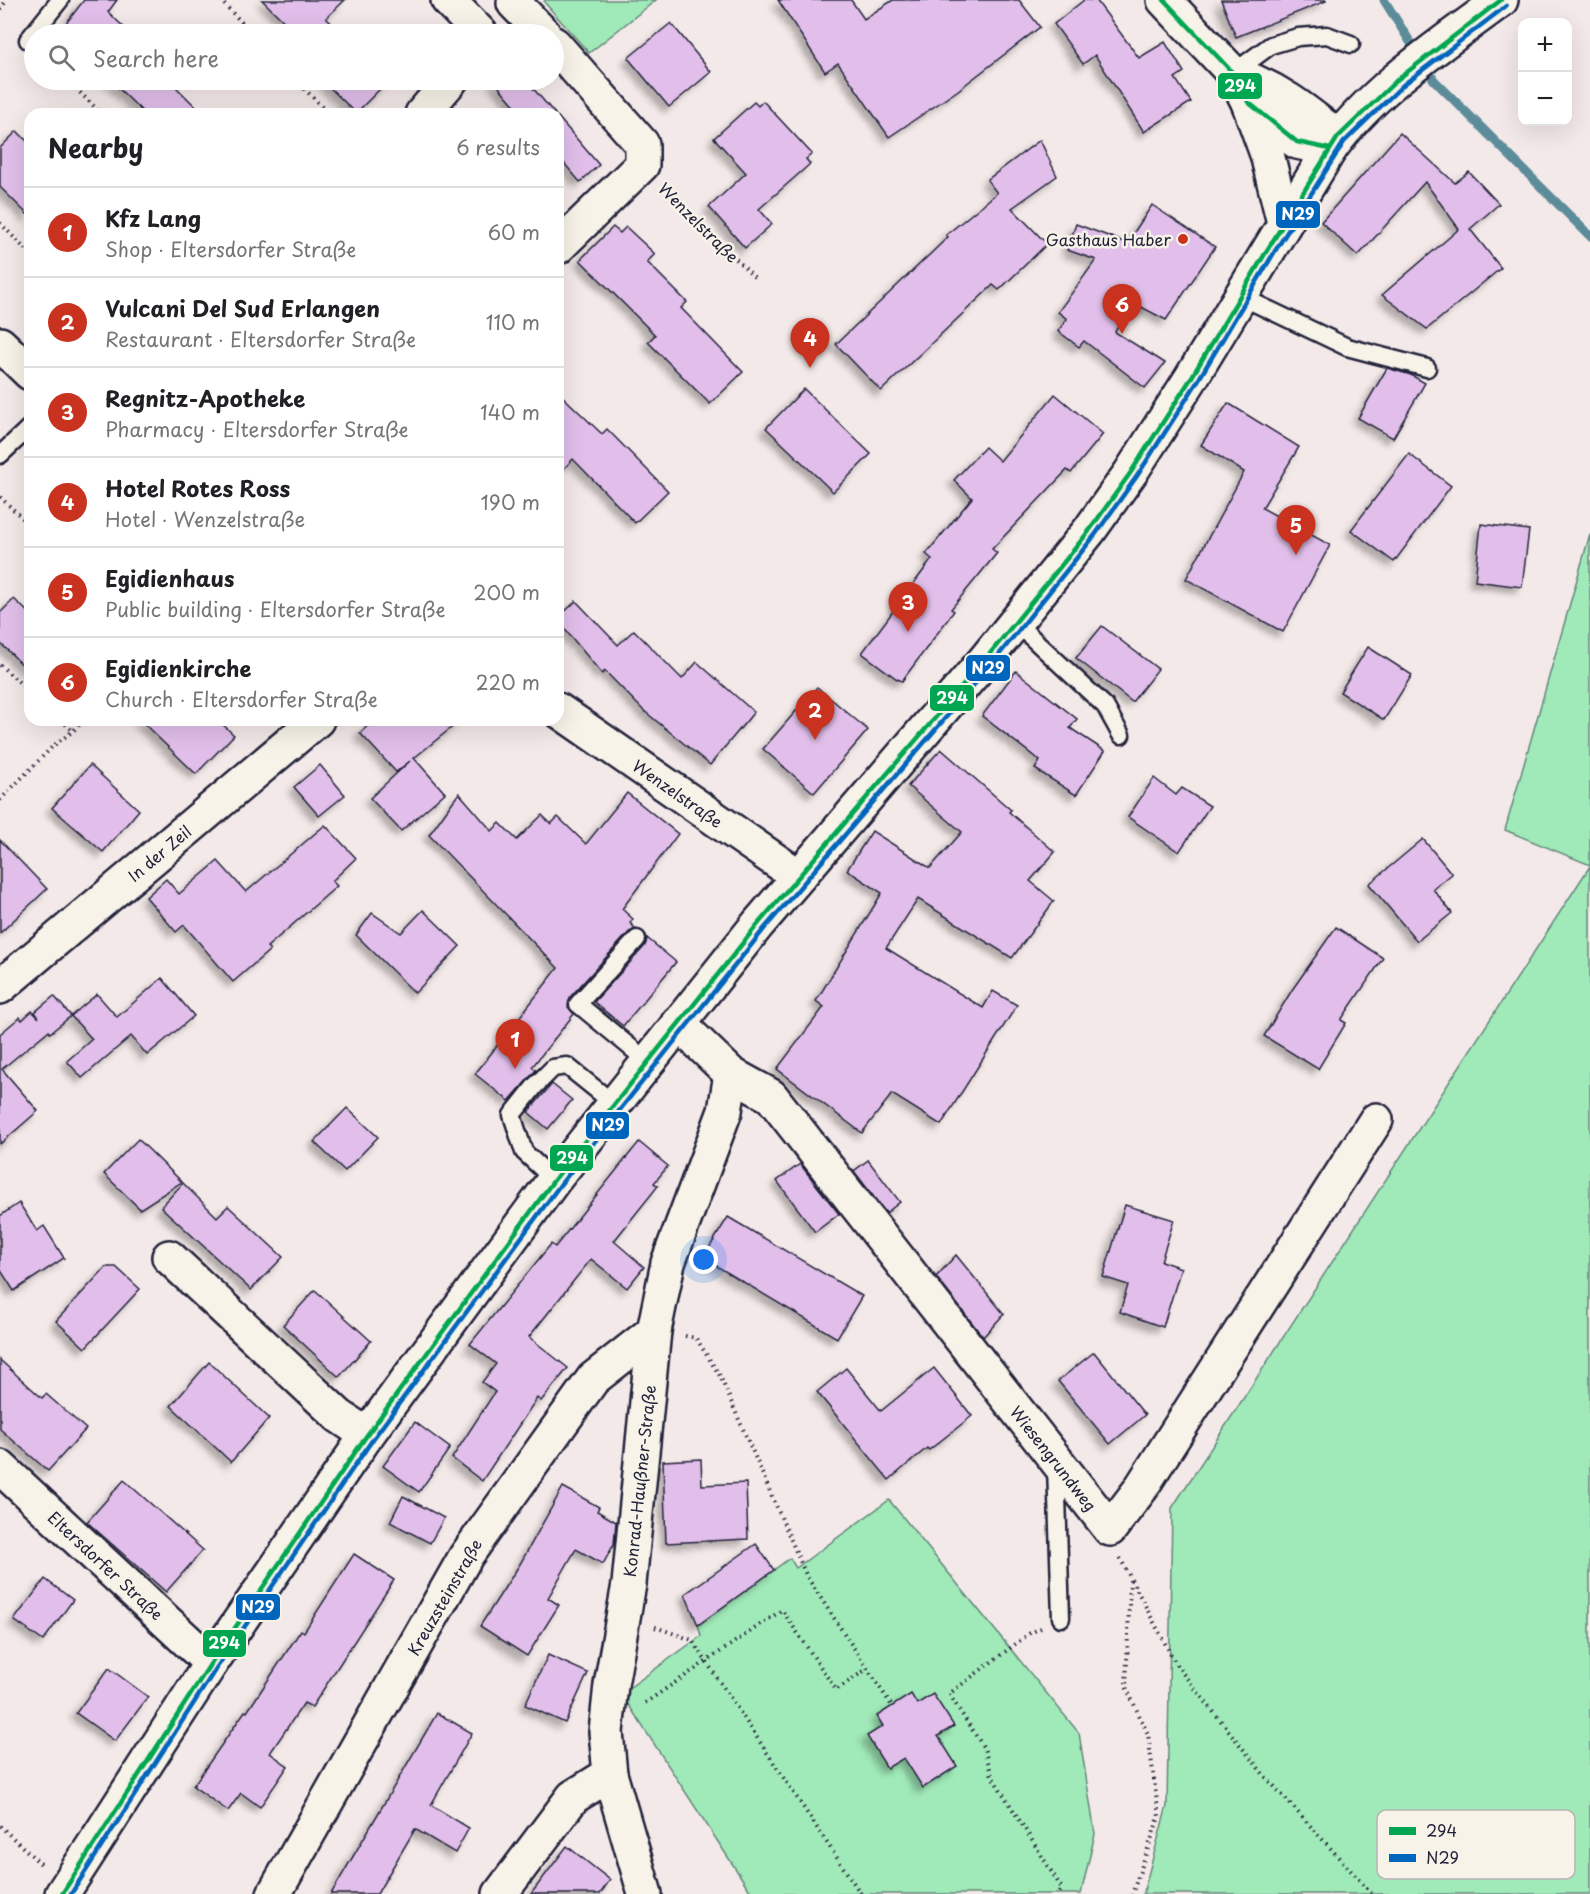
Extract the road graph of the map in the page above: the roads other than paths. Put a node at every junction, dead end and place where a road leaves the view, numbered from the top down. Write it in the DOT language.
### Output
graph roads {
  1 [pos="60,0"];
  2 [pos="448,0"];
  3 [pos="1164,0"];
  4 [pos="1501,0"];
  5 [pos="515,1"];
  6 [pos="41,24"];
  7 [pos="471,24"];
  8 [pos="496,24"];
  9 [pos="535,24"];
  10 [pos="1351,44"];
  11 [pos="564,55"];
  12 [pos="1233,73"];
  13 [pos="442,90"];
  14 [pos="1248,102"];
  15 [pos="427,108"];
  16 [pos="1334,143"];
  17 [pos="1284,222"];
  18 [pos="564,241"];
  19 [pos="1240,296"];
  20 [pos="0,344"];
  21 [pos="24,367"];
  22 [pos="1426,368"];
  23 [pos="24,433"];
  24 [pos="0,455"];
  25 [pos="1016,623"];
  26 [pos="564,714"];
  27 [pos="310,726"];
  28 [pos="1121,735"];
  29 [pos="798,876"];
  30 [pos="637,939"];
  31 [pos="0,987"];
  32 [pos="678,1023"];
  33 [pos="647,1061"];
  34 [pos="731,1074"];
  35 [pos="613,1103"];
  36 [pos="1376,1120"];
  37 [pos="554,1180"];
  38 [pos="169,1257"];
  39 [pos="654,1331"];
  40 [pos="367,1435"];
  41 [pos="1056,1462"];
  42 [pos="0,1467"];
  43 [pos="1060,1618"];
  44 [pos="211,1663"];
  45 [pos="610,1774"];
  46 [pos="64,1891"];
  47 [pos="273,1894"];
  48 [pos="500,1894"];
  49 [pos="645,1894"];
  1 -- 6 [label="lane"];
  2 -- 7 [label="street"];
  3 -- 12 [label="street"];
  4 -- 16 [label="street"];
  5 -- 8 [label="street"];
  5 -- 9 [label="street"];
  10 -- 12 [label="lane"];
  11 -- 18 [label="street"];
  12 -- 14 [label="street"];
  12 -- 16 [label="street"];
  13 -- 15 [label="street"];
  14 -- 16 [label="street"];
  14 -- 17 [label="street"];
  16 -- 17 [label="street"];
  17 -- 19 [label="street"];
  19 -- 22 [label="lane"];
  19 -- 25 [label="street"];
  20 -- 21 [label="street"];
  23 -- 24 [label="lane"];
  25 -- 28 [label="lane"];
  25 -- 29 [label="street"];
  26 -- 29 [label="street, Wenzelstraße"];
  27 -- 31 [label="street, In der Zeil"];
  29 -- 32 [label="street"];
  30 -- 33 [label="lane"];
  32 -- 33 [label="street"];
  32 -- 34 [label="street, Wiesengrundweg"];
  33 -- 35 [label="street"];
  34 -- 39 [label="street, Konrad-Haußner-Straße"];
  34 -- 41 [label="street, Wiesengrundweg"];
  35 -- 37 [label="street"];
  35 -- 37 [label="lane"];
  36 -- 41 [label="street, Wiesengrundweg"];
  37 -- 40 [label="street"];
  38 -- 40 [label="street"];
  39 -- 45 [label="street, Konrad-Haußner-Straße"];
  39 -- 47 [label="street, Kreuzsteinstraße"];
  40 -- 44 [label="street"];
  41 -- 43 [label="lane"];
  42 -- 44 [label="street, Eltersdorfer Straße"];
  44 -- 46 [label="street"];
  45 -- 48 [label="street"];
  45 -- 49 [label="street, Konrad-Haußner-Straße"];
}
